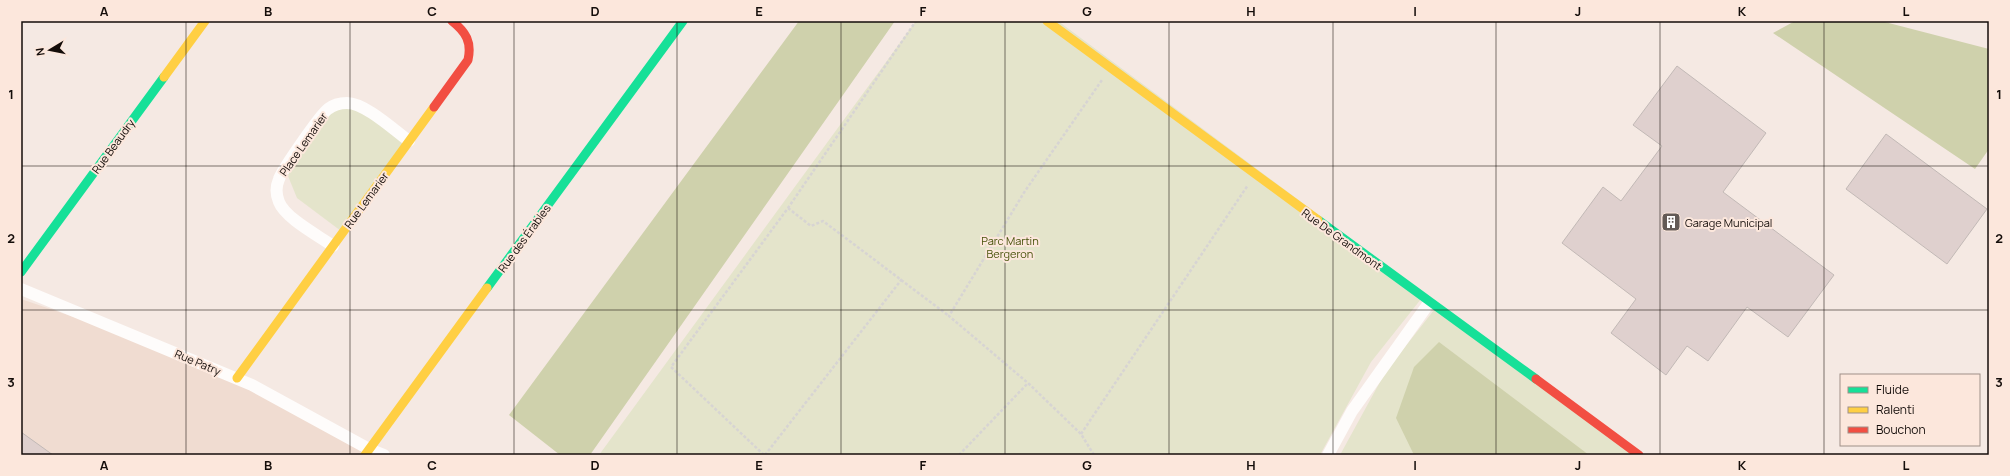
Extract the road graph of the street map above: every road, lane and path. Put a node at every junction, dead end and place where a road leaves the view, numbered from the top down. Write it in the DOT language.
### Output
graph roads {
  1 [pos="205,21"];
  2 [pos="452,21"];
  3 [pos="683,21"];
  4 [pos="916,21"];
  5 [pos="1047,21"];
  6 [pos="1111,68"];
  7 [pos="409,140"];
  8 [pos="1255,174"];
  9 [pos="788,208"];
  10 [pos="333,246"];
  11 [pos="21,272"];
  12 [pos="902,279"];
  13 [pos="21,289"];
  14 [pos="1428,303"];
  15 [pos="949,316"];
  16 [pos="237,378"];
  17 [pos="1028,383"];
  18 [pos="1081,434"];
  19 [pos="369,453"];
  20 [pos="384,455"];
  21 [pos="764,455"];
  22 [pos="959,455"];
  23 [pos="1094,455"];
  24 [pos="1328,455"];
  25 [pos="1639,455"];
  1 -- 11 [label="street, Rue Beaudry"];
  2 -- 7 [label="street, Rue Lemarier"];
  3 -- 19 [label="street, Rue des Érables"];
  4 -- 9 [label="path"];
  5 -- 6 [label="street, Rue De Grandmont"];
  6 -- 8 [label="street, Rue De Grandmont"];
  6 -- 15 [label="path"];
  7 -- 10 [label="street, Rue Lemarier"];
  7 -- 10 [label="street, Place Lemarier"];
  8 -- 14 [label="street, Rue De Grandmont"];
  8 -- 18 [label="path"];
  9 -- 12 [label="path"];
  9 -- 21 [label="path"];
  10 -- 16 [label="street, Rue Lemarier"];
  12 -- 15 [label="path"];
  12 -- 21 [label="path"];
  13 -- 16 [label="street, Rue Patry"];
  14 -- 24 [label="street"];
  14 -- 25 [label="street, Rue De Grandmont"];
  15 -- 17 [label="path"];
  16 -- 19 [label="street, Rue Patry"];
  17 -- 18 [label="path"];
  17 -- 22 [label="path"];
  18 -- 23 [label="path"];
  19 -- 20 [label="street, Rue Patry"];
}
